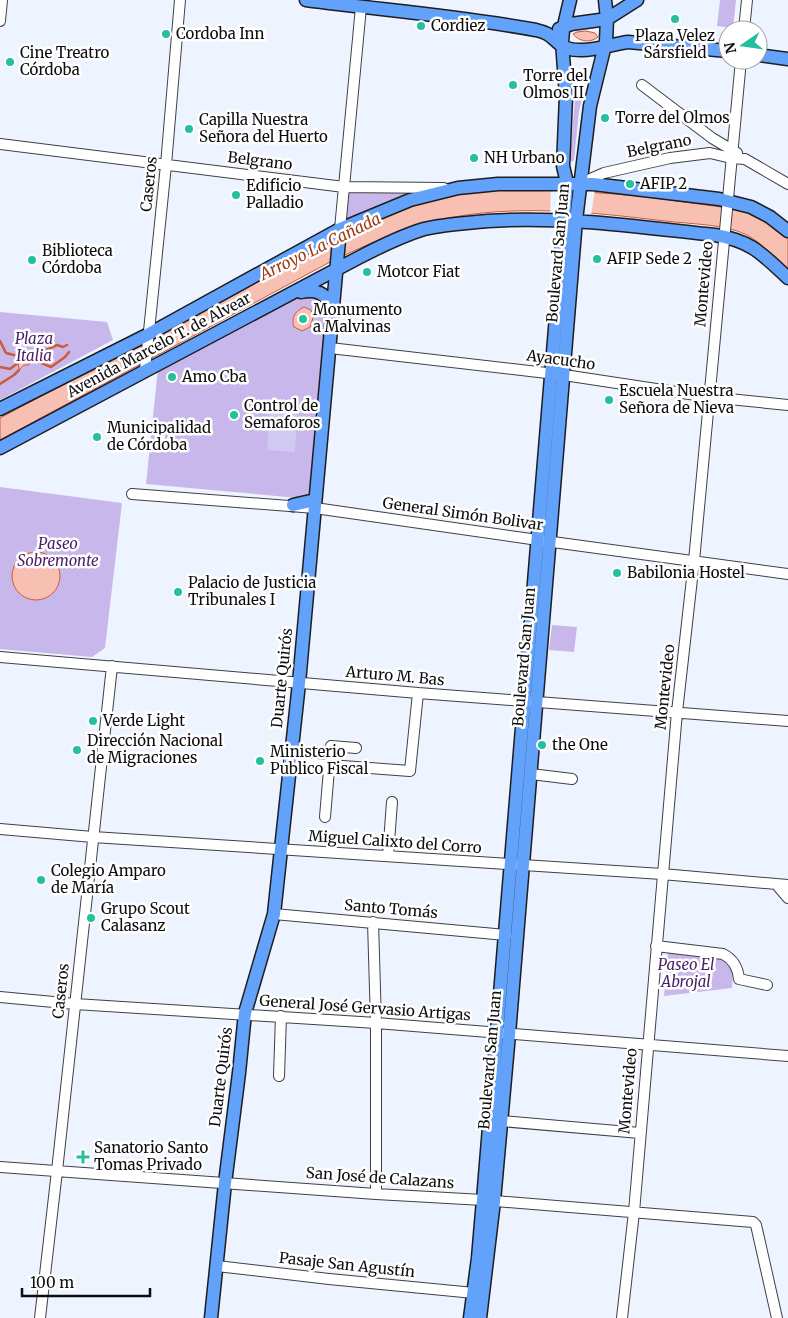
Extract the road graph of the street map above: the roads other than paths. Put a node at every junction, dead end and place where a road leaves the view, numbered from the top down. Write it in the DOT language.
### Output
graph roads {
  1 [pos="2,0"];
  2 [pos="180,0"];
  3 [pos="306,0"];
  4 [pos="570,0"];
  5 [pos="605,0"];
  6 [pos="637,0"];
  7 [pos="746,0"];
  8 [pos="361,7"];
  9 [pos="607,19"];
  10 [pos="745,20"];
  11 [pos="0,21"];
  12 [pos="564,26"];
  13 [pos="545,32"];
  14 [pos="562,46"];
  15 [pos="605,46"];
  16 [pos="718,50"];
  17 [pos="768,56"];
  18 [pos="788,59"];
  19 [pos="740,70"];
  20 [pos="642,85"];
  21 [pos="712,138"];
  22 [pos="0,144"];
  23 [pos="710,153"];
  24 [pos="732,154"];
  25 [pos="166,165"];
  26 [pos="567,183"];
  27 [pos="581,183"];
  28 [pos="788,184"];
  29 [pos="344,187"];
  30 [pos="458,188"];
  31 [pos="727,200"];
  32 [pos="570,220"];
  33 [pos="340,230"];
  34 [pos="788,231"];
  35 [pos="723,237"];
  36 [pos="337,270"];
  37 [pos="788,278"];
  38 [pos="291,294"];
  39 [pos="333,307"];
  40 [pos="149,334"];
  41 [pos="330,348"];
  42 [pos="145,370"];
  43 [pos="558,374"];
  44 [pos="710,397"];
  45 [pos="788,405"];
  46 [pos="0,409"];
  47 [pos="0,448"];
  48 [pos="132,494"];
  49 [pos="315,504"];
  50 [pos="293,505"];
  51 [pos="544,541"];
  52 [pos="694,560"];
  53 [pos="788,574"];
  54 [pos="0,657"];
  55 [pos="112,666"];
  56 [pos="299,683"];
  57 [pos="418,693"];
  58 [pos="531,701"];
  59 [pos="677,712"];
  60 [pos="788,721"];
  61 [pos="356,748"];
  62 [pos="289,762"];
  63 [pos="329,764"];
  64 [pos="531,774"];
  65 [pos="572,779"];
  66 [pos="392,802"];
  67 [pos="325,817"];
  68 [pos="0,829"];
  69 [pos="93,837"];
  70 [pos="281,849"];
  71 [pos="388,856"];
  72 [pos="517,865"];
  73 [pos="662,874"];
  74 [pos="776,884"];
  75 [pos="788,885"];
  76 [pos="788,898"];
  77 [pos="274,914"];
  78 [pos="373,922"];
  79 [pos="506,935"];
  80 [pos="656,946"];
  81 [pos="767,986"];
  82 [pos="0,997"];
  83 [pos="75,1004"];
  84 [pos="245,1013"];
  85 [pos="282,1016"];
  86 [pos="376,1023"];
  87 [pos="503,1034"];
  88 [pos="647,1045"];
  89 [pos="788,1056"];
  90 [pos="279,1076"];
  91 [pos="501,1121"];
  92 [pos="640,1133"];
  93 [pos="0,1167"];
  94 [pos="57,1171"];
  95 [pos="225,1183"];
  96 [pos="376,1194"];
  97 [pos="489,1201"];
  98 [pos="634,1212"];
  99 [pos="217,1266"];
  100 [pos="474,1293"];
  101 [pos="40,1318"];
  102 [pos="211,1318"];
  103 [pos="470,1318"];
  104 [pos="480,1318"];
  105 [pos="622,1318"];
  106 [pos="777,1318"];
  1 -- 11 [label="street"];
  2 -- 25 [label="street, Caseros"];
  3 -- 8 [label="main road"];
  4 -- 12 [label="main road, Boulevard San Juan"];
  5 -- 9 [label="main road, Boulevard San Juan"];
  6 -- 9 [label="main road"];
  7 -- 10 [label="street"];
  8 -- 13 [label="main road"];
  8 -- 29 [label="street, Duarte Quirós"];
  9 -- 12 [label="main road"];
  9 -- 15 [label="main road, Boulevard San Juan"];
  12 -- 13 [label="main road"];
  12 -- 14 [label="main road, Boulevard San Juan"];
  13 -- 14 [label="main road"];
  14 -- 15 [label="main road"];
  14 -- 26 [label="main road, Boulevard San Juan"];
  15 -- 16 [label="main road"];
  15 -- 27 [label="main road, Boulevard San Juan"];
  17 -- 18 [label="main road"];
  19 -- 24 [label="street, Montevideo"];
  20 -- 21 [label="street"];
  21 -- 23 [label="street"];
  21 -- 24 [label="street"];
  22 -- 25 [label="street, Belgrano"];
  23 -- 24 [label="street, Belgrano"];
  23 -- 27 [label="street, Belgrano"];
  24 -- 28 [label="street, Belgrano"];
  24 -- 31 [label="street, Montevideo"];
  25 -- 29 [label="street, Belgrano"];
  25 -- 40 [label="street, Caseros"];
  26 -- 27 [label="main road, Avenida Marcelo T. de Alvear"];
  26 -- 30 [label="main road, Avenida Marcelo T. de Alvear"];
  26 -- 32 [label="main road, Boulevard San Juan"];
  27 -- 31 [label="main road, Avenida Marcelo T. de Alvear"];
  27 -- 32 [label="main road, Boulevard San Juan"];
  29 -- 30 [label="street, Belgrano"];
  29 -- 33 [label="street, Duarte Quirós"];
  30 -- 33 [label="main road, Avenida Marcelo T. de Alvear"];
  31 -- 34 [label="main road, Avenida Marcelo T. de Alvear"];
  31 -- 35 [label="street, Montevideo"];
  32 -- 35 [label="main road, Avenida Marcelo T. de Alvear"];
  32 -- 36 [label="main road, Avenida Marcelo T. de Alvear"];
  32 -- 43 [label="main road, Boulevard San Juan"];
  33 -- 36 [label="main road, Duarte Quirós"];
  33 -- 40 [label="main road, Avenida Marcelo T. de Alvear"];
  35 -- 37 [label="main road, Avenida Marcelo T. de Alvear"];
  35 -- 44 [label="street, Montevideo"];
  36 -- 38 [label="main road, Avenida Marcelo T. de Alvear"];
  36 -- 39 [label="main road, Duarte Quirós"];
  38 -- 39 [label="main road"];
  38 -- 42 [label="main road, Avenida Marcelo T. de Alvear"];
  39 -- 41 [label="main road, Duarte Quirós"];
  40 -- 42 [label="street, Caseros"];
  40 -- 46 [label="main road, Avenida Marcelo T. de Alvear"];
  41 -- 43 [label="street, Ayacucho"];
  41 -- 49 [label="main road, Duarte Quirós"];
  42 -- 47 [label="main road, Avenida Marcelo T. de Alvear"];
  43 -- 44 [label="street, Ayacucho"];
  43 -- 51 [label="main road, Boulevard San Juan"];
  44 -- 45 [label="street, Ayacucho"];
  44 -- 52 [label="street, Montevideo"];
  48 -- 50 [label="street"];
  49 -- 50 [label="main road"];
  49 -- 51 [label="street, General Simón Bolivar"];
  49 -- 56 [label="main road, Duarte Quirós"];
  51 -- 52 [label="street, General Simón Bolivar"];
  51 -- 58 [label="main road, Boulevard San Juan"];
  52 -- 53 [label="street, General Simón Bolivar"];
  52 -- 59 [label="street, Montevideo"];
  54 -- 55 [label="street, Arturo M. Bas"];
  55 -- 56 [label="street, Arturo M. Bas"];
  55 -- 69 [label="street, Caseros"];
  56 -- 57 [label="street, Arturo M. Bas"];
  56 -- 62 [label="main road, Duarte Quirós"];
  57 -- 58 [label="street, Arturo M. Bas"];
  57 -- 63 [label="street"];
  58 -- 59 [label="street, Arturo M. Bas"];
  58 -- 64 [label="main road, Boulevard San Juan"];
  58 -- 72 [label="main road, Boulevard San Juan"];
  59 -- 60 [label="street, Arturo M. Bas"];
  59 -- 73 [label="street, Montevideo"];
  61 -- 63 [label="street"];
  62 -- 63 [label="street"];
  62 -- 70 [label="main road, Duarte Quirós"];
  63 -- 67 [label="street"];
  64 -- 65 [label="street"];
  64 -- 72 [label="main road, Boulevard San Juan"];
  66 -- 71 [label="street"];
  68 -- 69 [label="street, Miguel Calixto del Corro"];
  69 -- 70 [label="street, Miguel Calixto del Corro"];
  69 -- 83 [label="street, Caseros"];
  70 -- 71 [label="street, Miguel Calixto del Corro"];
  70 -- 77 [label="main road, Duarte Quirós"];
  71 -- 72 [label="street, Miguel Calixto del Corro"];
  72 -- 73 [label="street, Miguel Calixto del Corro"];
  72 -- 79 [label="main road, Boulevard San Juan"];
  72 -- 87 [label="main road, Boulevard San Juan"];
  73 -- 74 [label="street, Miguel Calixto del Corro"];
  73 -- 80 [label="street, Montevideo"];
  74 -- 75 [label="street, Miguel Calixto del Corro"];
  74 -- 76 [label="street"];
  77 -- 78 [label="street, Santo Tomás"];
  77 -- 84 [label="main road, Duarte Quirós"];
  78 -- 79 [label="street, Santo Tomás"];
  78 -- 86 [label="street"];
  79 -- 87 [label="main road, Boulevard San Juan"];
  80 -- 81 [label="street"];
  80 -- 88 [label="street, Montevideo"];
  82 -- 83 [label="street, General José Gervasio Artigas"];
  83 -- 84 [label="street, General José Gervasio Artigas"];
  83 -- 94 [label="street, Caseros"];
  84 -- 85 [label="street, General José Gervasio Artigas"];
  84 -- 95 [label="main road, Duarte Quirós"];
  85 -- 86 [label="street, General José Gervasio Artigas"];
  85 -- 90 [label="street"];
  86 -- 87 [label="street, General José Gervasio Artigas"];
  86 -- 96 [label="street"];
  87 -- 88 [label="street, General José Gervasio Artigas"];
  87 -- 91 [label="main road, Boulevard San Juan"];
  87 -- 97 [label="main road, Boulevard San Juan"];
  88 -- 89 [label="street, General José Gervasio Artigas"];
  88 -- 92 [label="street, Montevideo"];
  91 -- 92 [label="street"];
  91 -- 97 [label="main road, Boulevard San Juan"];
  92 -- 98 [label="street, Montevideo"];
  93 -- 94 [label="street, San José de Calazans"];
  94 -- 95 [label="street, San José de Calazans"];
  94 -- 101 [label="street, Caseros"];
  95 -- 96 [label="street, San José de Calazans"];
  95 -- 99 [label="main road, Duarte Quirós"];
  96 -- 97 [label="street, San José de Calazans"];
  97 -- 98 [label="street, San José de Calazans"];
  97 -- 100 [label="main road, Boulevard San Juan"];
  97 -- 104 [label="main road, Boulevard San Juan"];
  98 -- 105 [label="street, Montevideo"];
  98 -- 106 [label="street, San José de Calazans"];
  99 -- 100 [label="street, Pasaje San Agustín"];
  99 -- 102 [label="main road, Duarte Quirós"];
  100 -- 103 [label="main road, Boulevard San Juan"];
}
